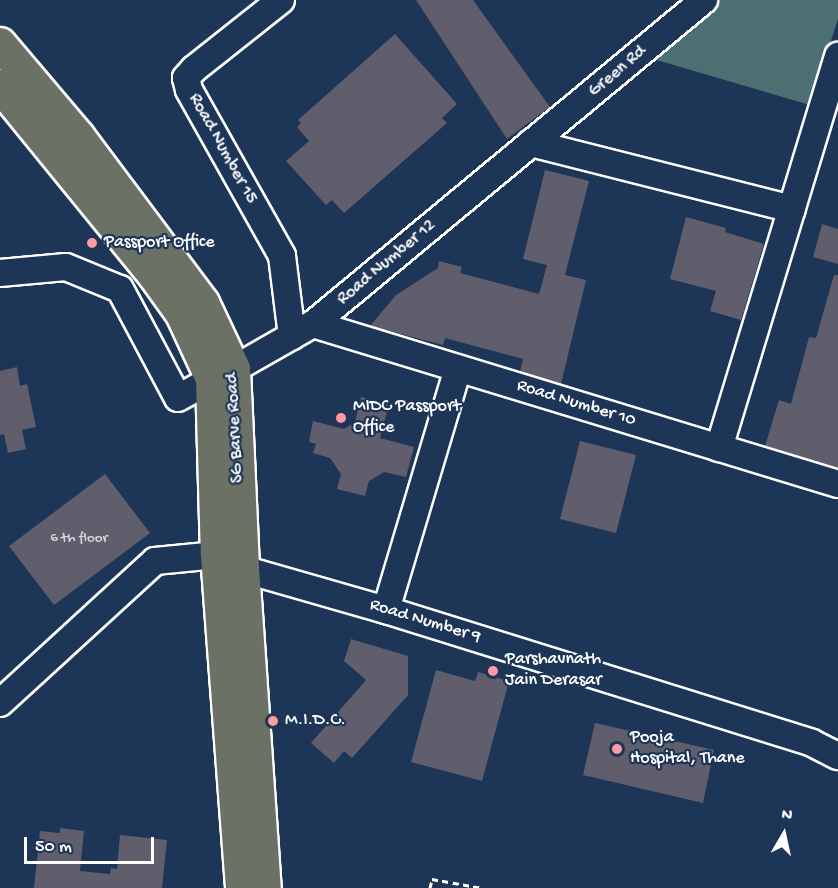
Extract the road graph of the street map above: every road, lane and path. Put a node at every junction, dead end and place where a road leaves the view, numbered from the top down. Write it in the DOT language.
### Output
graph roads {
  1 [pos="281,0"];
  2 [pos="704,0"];
  3 [pos="0,44"];
  4 [pos="838,56"];
  5 [pos="0,86"];
  6 [pos="531,143"];
  7 [pos="792,209"];
  8 [pos="0,273"];
  9 [pos="154,275"];
  10 [pos="120,289"];
  11 [pos="303,330"];
  12 [pos="458,368"];
  13 [pos="223,374"];
  14 [pos="719,448"];
  15 [pos="838,484"];
  16 [pos="230,562"];
  17 [pos="386,610"];
  18 [pos="0,703"];
  19 [pos="838,756"];
  20 [pos="242,888"];
  21 [pos="265,888"];
  22 [pos="430,888"];
  23 [pos="482,888"];
  1 -- 11 [label="street, Road Number 15"];
  2 -- 6 [label="street, Green Rd"];
  3 -- 13 [label="main road, SG Barve Road"];
  4 -- 7 [label="street"];
  5 -- 9 [label="main road, SG Barve Road"];
  6 -- 7 [label="street"];
  6 -- 11 [label="street, Road Number 12"];
  7 -- 14 [label="street"];
  8 -- 10 [label="street"];
  9 -- 10 [label="street"];
  9 -- 13 [label="main road, SG Barve Road"];
  10 -- 13 [label="street, Road Number 12"];
  11 -- 12 [label="street, Road Number 10"];
  11 -- 13 [label="street, Road Number 12"];
  12 -- 14 [label="street, Road Number 10"];
  12 -- 17 [label="street"];
  13 -- 16 [label="main road, SG Barve Road"];
  14 -- 15 [label="street, Road Number 10"];
  16 -- 17 [label="street, Road Number 9"];
  16 -- 18 [label="street"];
  16 -- 20 [label="main road, SG Barve Road"];
  16 -- 21 [label="main road, SG Barve Road"];
  17 -- 19 [label="street, Road Number 9"];
  22 -- 23 [label="path"];
}
